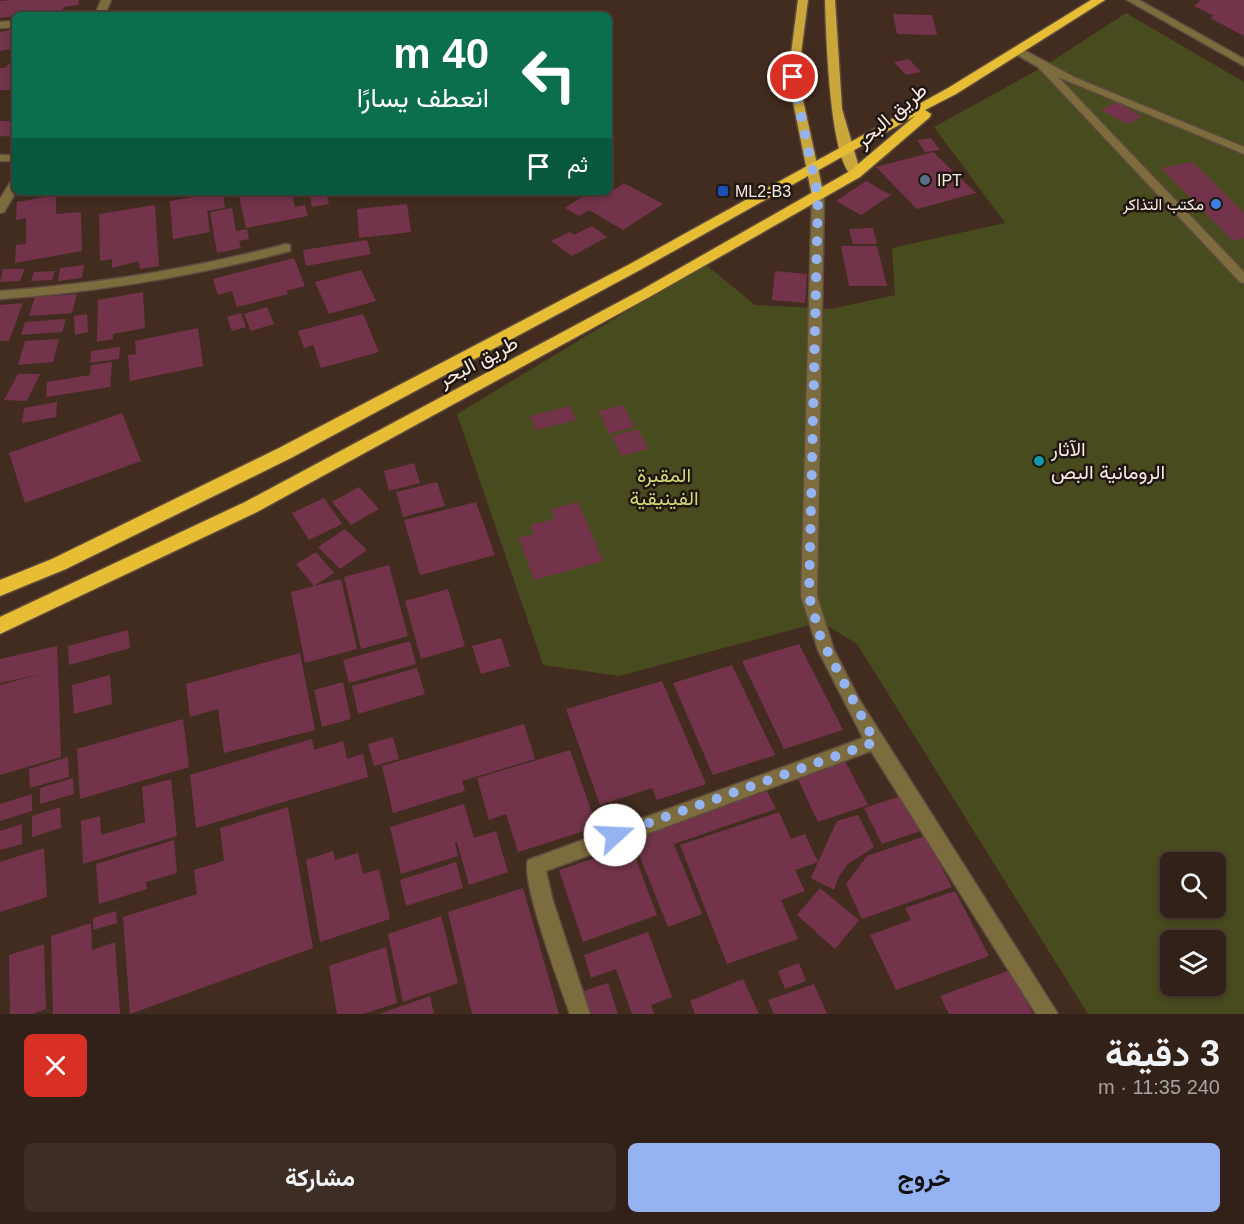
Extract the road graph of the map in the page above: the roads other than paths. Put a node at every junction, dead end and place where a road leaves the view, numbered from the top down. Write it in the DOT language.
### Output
graph roads {
  1 [pos="803,0"];
  2 [pos="830,0"];
  3 [pos="1099,0"];
  4 [pos="1132,0"];
  5 [pos="1018,51"];
  6 [pos="1244,63"];
  7 [pos="1043,67"];
  8 [pos="952,92"];
  9 [pos="845,148"];
  10 [pos="1244,151"];
  11 [pos="812,167"];
  12 [pos="855,174"];
  13 [pos="12,188"];
  14 [pos="818,196"];
  15 [pos="0,209"];
  16 [pos="286,248"];
  17 [pos="1244,279"];
  18 [pos="0,296"];
  19 [pos="0,588"];
  20 [pos="0,626"];
  21 [pos="875,742"];
  22 [pos="580,1014"];
  23 [pos="1048,1014"];
  1 -- 11 [label="main road"];
  2 -- 9 [label="main road"];
  3 -- 5 [label="highway, طريق البحر"];
  4 -- 6 [label="street"];
  5 -- 7 [label="street"];
  5 -- 8 [label="highway, طريق البحر"];
  7 -- 10 [label="street"];
  7 -- 17 [label="street"];
  8 -- 9 [label="highway, طريق البحر"];
  8 -- 12 [label="highway, طريق البحر"];
  9 -- 11 [label="highway, طريق البحر"];
  9 -- 12 [label="main road"];
  11 -- 14 [label="main road"];
  11 -- 19 [label="highway, طريق البحر"];
  12 -- 14 [label="highway, طريق البحر"];
  13 -- 15 [label="street"];
  14 -- 20 [label="highway, طريق البحر"];
  14 -- 21 [label="street"];
  16 -- 18 [label="street"];
  21 -- 22 [label="street"];
  21 -- 23 [label="street"];
}
